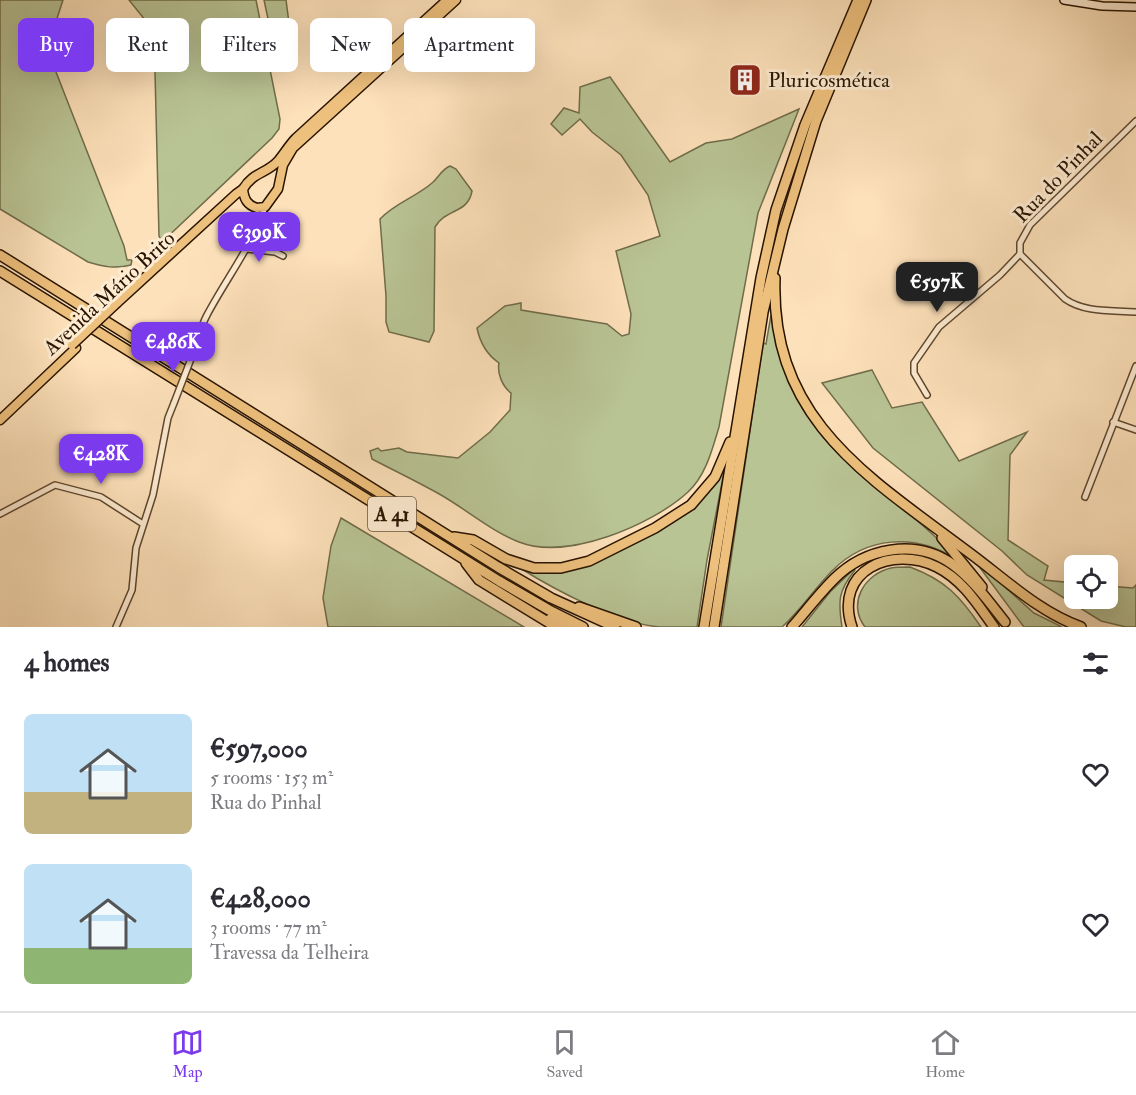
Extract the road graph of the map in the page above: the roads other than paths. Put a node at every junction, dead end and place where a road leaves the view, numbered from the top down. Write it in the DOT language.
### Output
graph roads {
  1 [pos="447,0"];
  2 [pos="456,0"];
  3 [pos="858,0"];
  4 [pos="866,0"];
  5 [pos="1064,0"];
  6 [pos="1102,3"];
  7 [pos="1136,7"];
  8 [pos="1136,121"];
  9 [pos="265,170"];
  10 [pos="280,180"];
  11 [pos="243,189"];
  12 [pos="247,202"];
  13 [pos="261,208"];
  14 [pos="246,249"];
  15 [pos="777,252"];
  16 [pos="1020,254"];
  17 [pos="0,255"];
  18 [pos="283,256"];
  19 [pos="0,271"];
  20 [pos="118,305"];
  21 [pos="1136,312"];
  22 [pos="74,346"];
  23 [pos="1136,366"];
  24 [pos="927,395"];
  25 [pos="0,413"];
  26 [pos="0,420"];
  27 [pos="737,422"];
  28 [pos="1113,422"];
  29 [pos="1136,430"];
  30 [pos="1084,497"];
  31 [pos="0,514"];
  32 [pos="927,523"];
  33 [pos="143,524"];
  34 [pos="449,537"];
  35 [pos="464,559"];
  36 [pos="473,565"];
  37 [pos="551,598"];
  38 [pos="1007,624"];
  39 [pos="116,627"];
  40 [pos="556,627"];
  41 [pos="568,627"];
  42 [pos="583,627"];
  43 [pos="615,627"];
  44 [pos="636,627"];
  45 [pos="704,627"];
  46 [pos="714,627"];
  47 [pos="792,627"];
  48 [pos="852,627"];
  49 [pos="994,627"];
  50 [pos="1081,627"];
  1 -- 9 [label="main road"];
  2 -- 10 [label="main road"];
  3 -- 27 [label="highway"];
  4 -- 15 [label="highway"];
  5 -- 6 [label="main road"];
  6 -- 7 [label="main road"];
  8 -- 16 [label="street, Rua do Pinhal"];
  9 -- 10 [label="main road"];
  9 -- 11 [label="main road"];
  10 -- 13 [label="main road"];
  11 -- 12 [label="main road"];
  11 -- 20 [label="main road, Avenida Mário Brito"];
  12 -- 13 [label="main road"];
  12 -- 20 [label="main road, Avenida Mário Brito"];
  13 -- 14 [label="street"];
  14 -- 18 [label="street"];
  14 -- 33 [label="street, bridge"];
  15 -- 32 [label="highway"];
  15 -- 46 [label="highway"];
  16 -- 21 [label="street"];
  16 -- 24 [label="street, Rua do Pinhal"];
  17 -- 34 [label="highway, A 41"];
  19 -- 35 [label="highway, A 41"];
  20 -- 22 [label="main road, Avenida Mário Brito, bridge"];
  22 -- 25 [label="main road, Avenida Mário Brito"];
  22 -- 26 [label="main road, Avenida Mário Brito"];
  23 -- 28 [label="street"];
  27 -- 34 [label="highway"];
  27 -- 45 [label="highway"];
  28 -- 29 [label="street"];
  28 -- 30 [label="street"];
  31 -- 33 [label="street"];
  32 -- 38 [label="highway"];
  32 -- 50 [label="highway"];
  33 -- 39 [label="street"];
  34 -- 37 [label="highway, A 41"];
  35 -- 36 [label="highway, A 41"];
  35 -- 40 [label="highway"];
  36 -- 41 [label="highway"];
  36 -- 42 [label="highway, A 41"];
  37 -- 43 [label="highway, A 41"];
  37 -- 44 [label="highway"];
  38 -- 47 [label="highway"];
  48 -- 49 [label="highway"];
}
